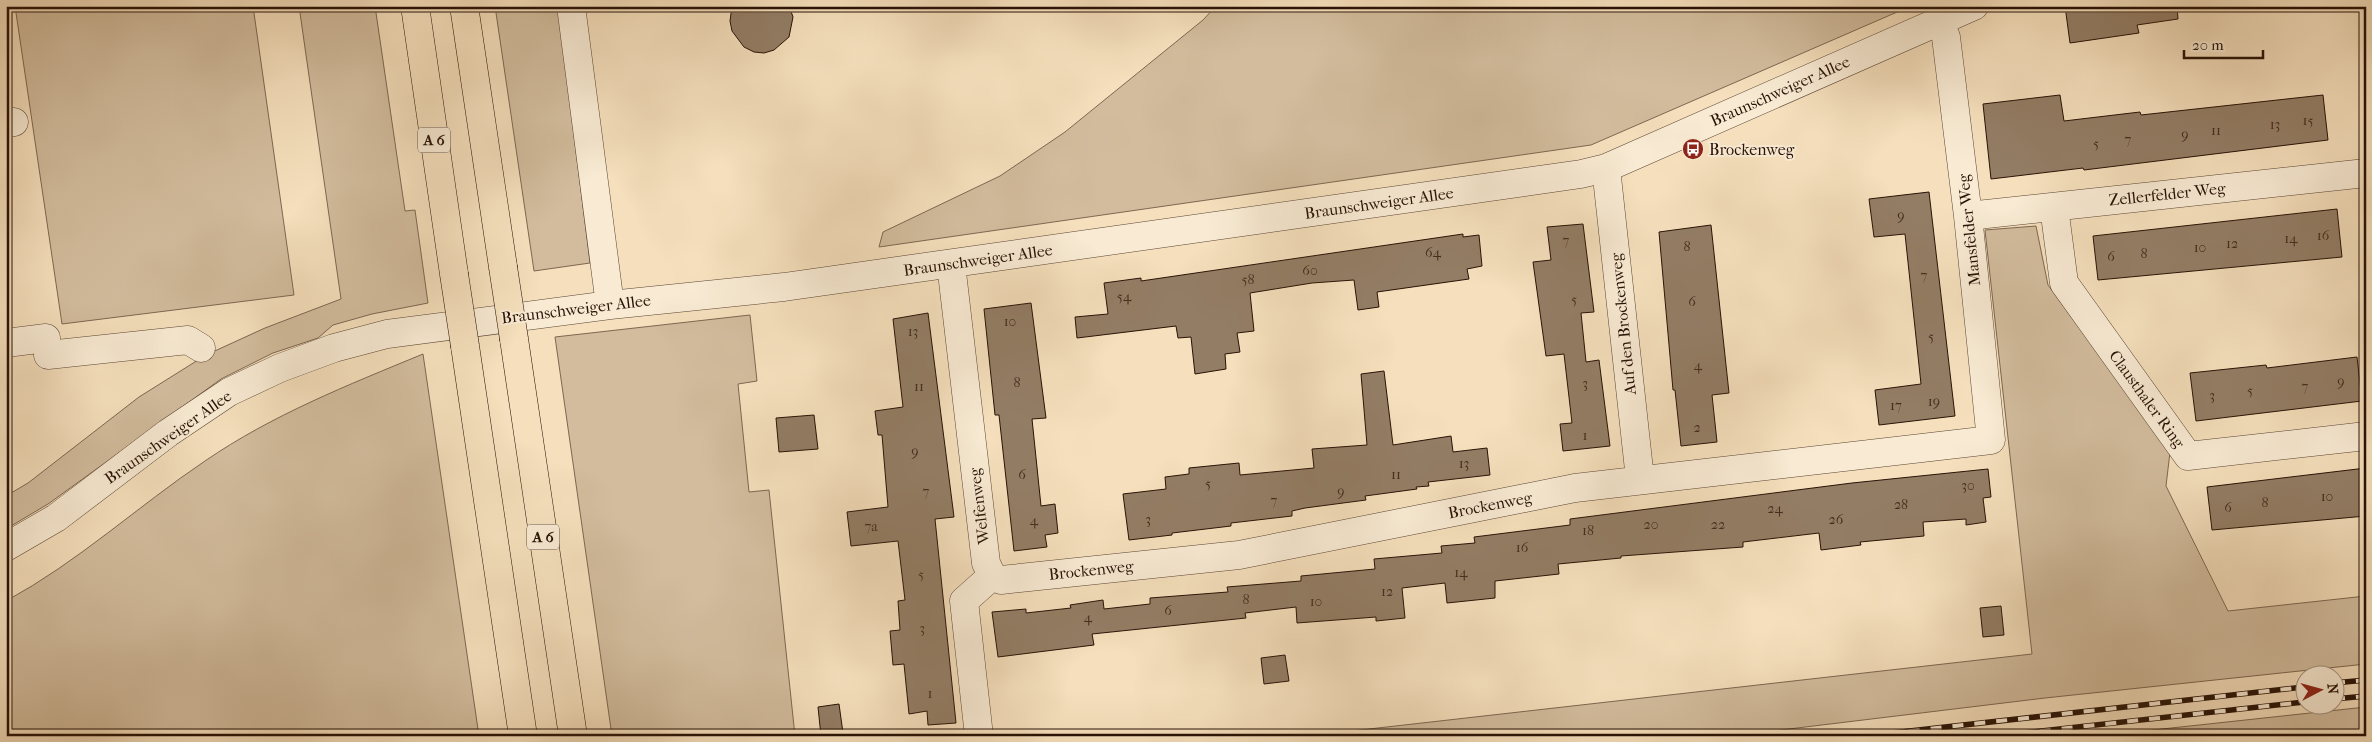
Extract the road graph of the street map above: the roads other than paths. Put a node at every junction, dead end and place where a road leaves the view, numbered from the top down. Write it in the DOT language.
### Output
graph roads {
  1 [pos="415,6"];
  2 [pos="464,6"];
  3 [pos="571,6"];
  4 [pos="1974,6"];
  5 [pos="1939,21"];
  6 [pos="1606,168"];
  7 [pos="2366,173"];
  8 [pos="2054,207"];
  9 [pos="1968,216"];
  10 [pos="951,264"];
  11 [pos="610,305"];
  12 [pos="6,343"];
  13 [pos="201,348"];
  14 [pos="2366,436"];
  15 [pos="1991,440"];
  16 [pos="1640,479"];
  17 [pos="6,547"];
  18 [pos="992,576"];
  19 [pos="523,736"];
  20 [pos="573,736"];
  21 [pos="979,736"];
  1 -- 19 [label="highway, A 6, bridge"];
  2 -- 20 [label="highway, A 6, bridge"];
  3 -- 11 [label="street"];
  4 -- 5 [label="street, Braunschweiger Allee"];
  5 -- 6 [label="street, Braunschweiger Allee"];
  5 -- 9 [label="street, Mansfelder Weg"];
  6 -- 10 [label="street, Braunschweiger Allee"];
  6 -- 16 [label="street, Auf den Brockenweg"];
  7 -- 8 [label="street, Zellerfelder Weg"];
  8 -- 9 [label="street, Zellerfelder Weg"];
  8 -- 14 [label="street, Clausthaler Ring"];
  9 -- 15 [label="street, Mansfelder Weg"];
  10 -- 11 [label="street, Braunschweiger Allee"];
  10 -- 18 [label="street, Welfenweg"];
  11 -- 17 [label="street, Braunschweiger Allee"];
  12 -- 13 [label="street"];
  15 -- 16 [label="street, Brockenweg"];
  16 -- 18 [label="street, Brockenweg"];
  18 -- 21 [label="street"];
}
